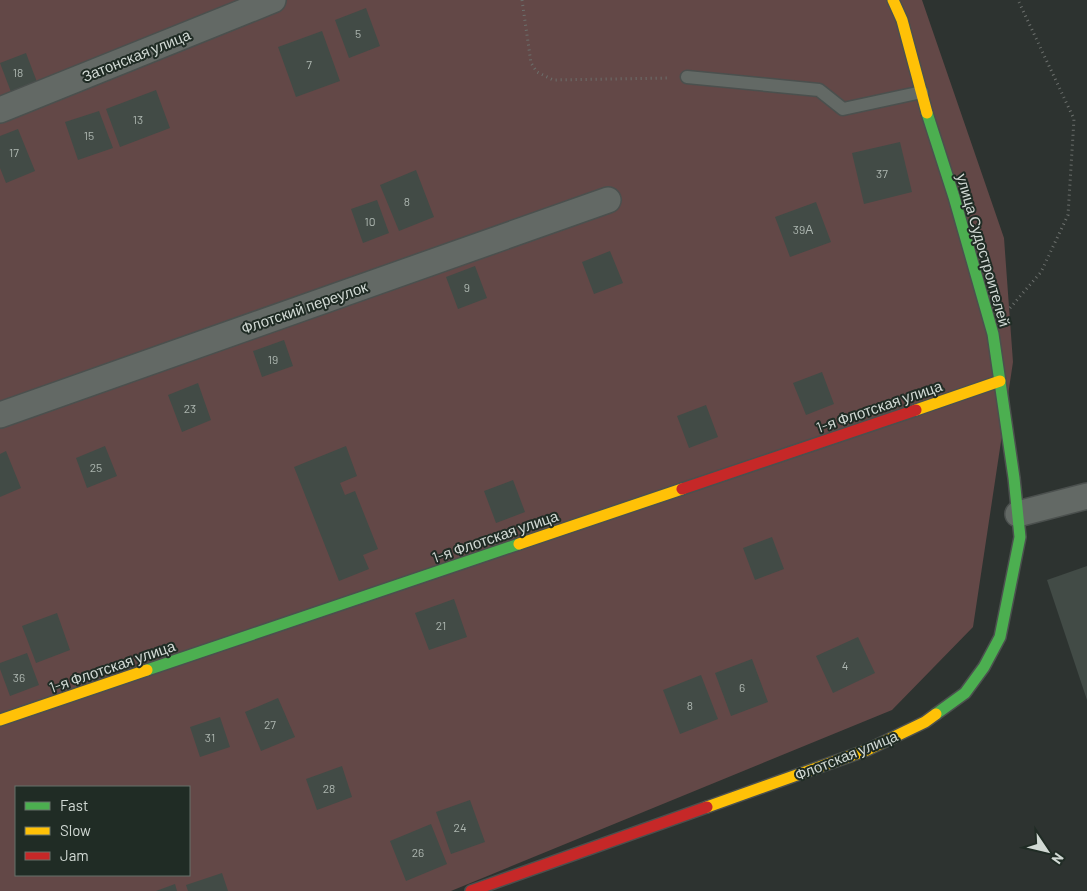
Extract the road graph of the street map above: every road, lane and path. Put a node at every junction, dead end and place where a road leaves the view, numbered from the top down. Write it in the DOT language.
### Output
graph roads {
  1 [pos="273,0"];
  2 [pos="522,0"];
  3 [pos="893,0"];
  4 [pos="1018,0"];
  5 [pos="686,77"];
  6 [pos="922,92"];
  7 [pos="0,110"];
  8 [pos="608,200"];
  9 [pos="992,329"];
  10 [pos="1000,381"];
  11 [pos="0,415"];
  12 [pos="1087,496"];
  13 [pos="1018,514"];
  14 [pos="0,720"];
  15 [pos="471,891"];
  1 -- 7 [label="street, Затонская улица"];
  2 -- 5 [label="path"];
  3 -- 6 [label="street, улица Судостроителей"];
  4 -- 9 [label="path"];
  5 -- 6 [label="lane"];
  6 -- 9 [label="street, улица Судостроителей"];
  8 -- 11 [label="street, Флотский переулок"];
  9 -- 10 [label="street, улица Судостроителей"];
  10 -- 13 [label="street, улица Судостроителей"];
  10 -- 14 [label="street, 1-я Флотская улица"];
  12 -- 13 [label="street"];
  13 -- 15 [label="street, Флотская улица"];
}
